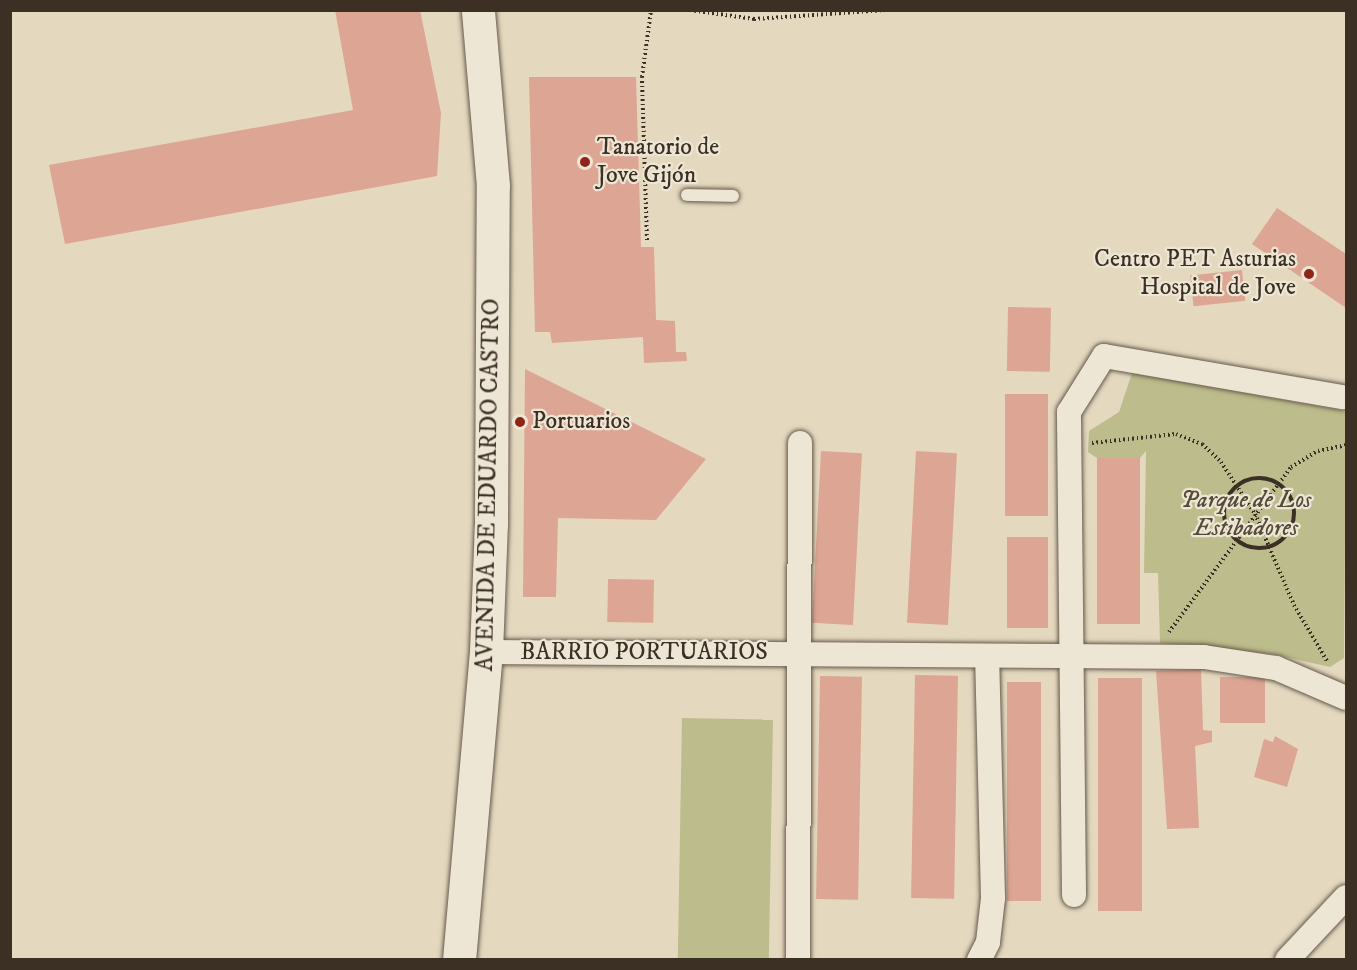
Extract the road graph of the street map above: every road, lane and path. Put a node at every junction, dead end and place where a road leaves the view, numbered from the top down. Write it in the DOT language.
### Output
graph roads {
  1 [pos="478,10"];
  2 [pos="651,10"];
  3 [pos="690,10"];
  4 [pos="886,10"];
  5 [pos="687,195"];
  6 [pos="733,196"];
  7 [pos="647,240"];
  8 [pos="1342,397"];
  9 [pos="800,443"];
  10 [pos="1347,445"];
  11 [pos="1070,447"];
  12 [pos="1277,482"];
  13 [pos="1238,484"];
  14 [pos="1255,514"];
  15 [pos="1238,540"];
  16 [pos="1268,546"];
  17 [pos="486,652"];
  18 [pos="802,653"];
  19 [pos="1075,655"];
  20 [pos="1145,656"];
  21 [pos="987,657"];
  22 [pos="1330,667"];
  23 [pos="1347,698"];
  24 [pos="1074,895"];
  25 [pos="1347,897"];
  26 [pos="984,951"];
  27 [pos="459,960"];
  28 [pos="798,960"];
  29 [pos="1287,960"];
  1 -- 17 [label="street, AVENIDA DE EDUARDO CASTRO"];
  2 -- 7 [label="path"];
  3 -- 4 [label="path"];
  5 -- 6 [label="lane"];
  8 -- 11 [label="street"];
  9 -- 18 [label="street, BARRIO PORTUARIOS"];
  10 -- 12 [label="path"];
  11 -- 13 [label="path"];
  11 -- 19 [label="street"];
  12 -- 13 [label="path"];
  12 -- 14 [label="path"];
  12 -- 16 [label="path"];
  13 -- 14 [label="path"];
  13 -- 15 [label="path"];
  14 -- 15 [label="path"];
  14 -- 16 [label="path"];
  15 -- 16 [label="path"];
  15 -- 20 [label="path"];
  16 -- 22 [label="path"];
  17 -- 18 [label="street, BARRIO PORTUARIOS"];
  17 -- 27 [label="street, AVENIDA DE EDUARDO CASTRO"];
  18 -- 21 [label="street, BARRIO PORTUARIOS"];
  18 -- 28 [label="street, BARRIO PORTUARIOS"];
  19 -- 20 [label="street, BARRIO PORTUARIOS"];
  19 -- 21 [label="street, BARRIO PORTUARIOS"];
  19 -- 24 [label="street"];
  20 -- 23 [label="street, BARRIO PORTUARIOS"];
  21 -- 26 [label="street"];
  25 -- 29 [label="street"];
}
